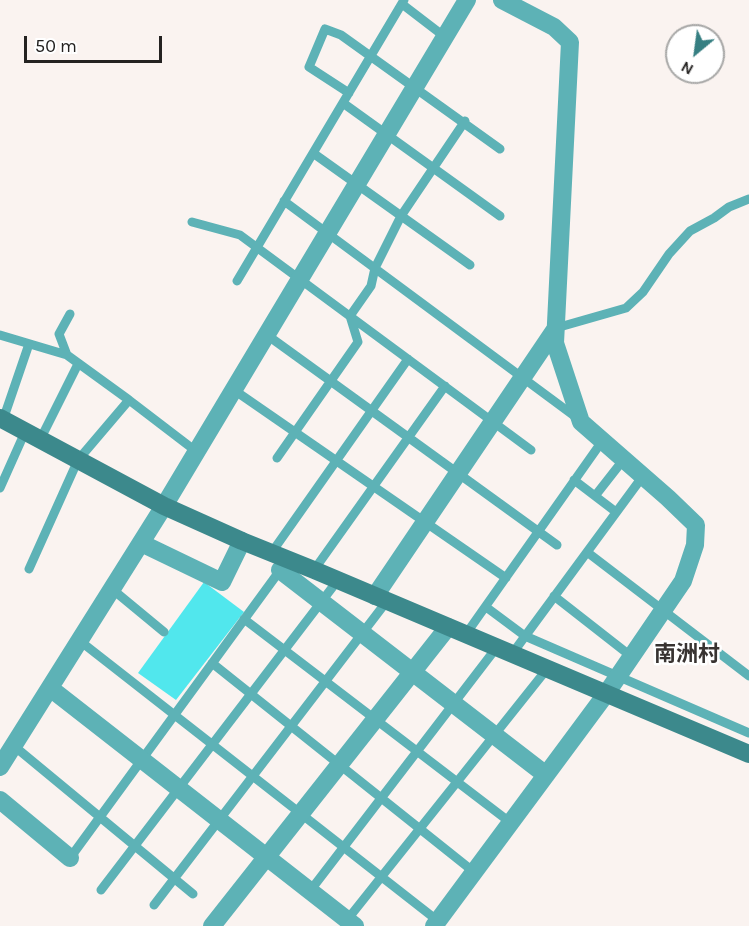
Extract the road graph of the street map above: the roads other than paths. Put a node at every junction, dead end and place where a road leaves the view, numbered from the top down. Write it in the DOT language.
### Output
graph roads {
  1 [pos="467,0"];
  2 [pos="502,0"];
  3 [pos="403,2"];
  4 [pos="445,37"];
  5 [pos="370,56"];
  6 [pos="415,88"];
  7 [pos="349,93"];
  8 [pos="343,103"];
  9 [pos="464,122"];
  10 [pos="387,134"];
  11 [pos="500,149"];
  12 [pos="312,153"];
  13 [pos="434,168"];
  14 [pos="357,184"];
  15 [pos="749,199"];
  16 [pos="284,201"];
  17 [pos="401,216"];
  18 [pos="500,216"];
  19 [pos="192,222"];
  20 [pos="328,233"];
  21 [pos="257,247"];
  22 [pos="470,265"];
  23 [pos="375,268"];
  24 [pos="300,279"];
  25 [pos="237,281"];
  26 [pos="70,314"];
  27 [pos="350,316"];
  28 [pos="556,328"];
  29 [pos="0,335"];
  30 [pos="267,335"];
  31 [pos="29,344"];
  32 [pos="67,355"];
  33 [pos="408,359"];
  34 [pos="78,364"];
  35 [pos="522,378"];
  36 [pos="331,381"];
  37 [pos="445,387"];
  38 [pos="234,390"];
  39 [pos="129,400"];
  40 [pos="371,411"];
  41 [pos="2,419"];
  42 [pos="493,422"];
  43 [pos="581,422"];
  44 [pos="294,432"];
  45 [pos="32,436"];
  46 [pos="409,438"];
  47 [pos="603,440"];
  48 [pos="531,450"];
  49 [pos="197,452"];
  50 [pos="277,458"];
  51 [pos="624,459"];
  52 [pos="78,460"];
  53 [pos="336,461"];
  54 [pos="458,473"];
  55 [pos="643,476"];
  56 [pos="574,480"];
  57 [pos="373,486"];
  58 [pos="0,488"];
  59 [pos="595,496"];
  60 [pos="164,506"];
  61 [pos="616,512"];
  62 [pos="425,522"];
  63 [pos="538,531"];
  64 [pos="242,541"];
  65 [pos="141,543"];
  66 [pos="556,545"];
  67 [pos="587,552"];
  68 [pos="280,560"];
  69 [pos="29,569"];
  70 [pos="314,570"];
  71 [pos="506,578"];
  72 [pos="338,580"];
  73 [pos="112,589"];
  74 [pos="554,596"];
  75 [pos="381,598"];
  76 [pos="321,602"];
  77 [pos="486,607"];
  78 [pos="663,610"];
  79 [pos="244,619"];
  80 [pos="448,627"];
  81 [pos="165,632"];
  82 [pos="362,634"];
  83 [pos="466,634"];
  84 [pos="525,636"];
  85 [pos="80,641"];
  86 [pos="285,650"];
  87 [pos="504,651"];
  88 [pos="632,657"];
  89 [pos="212,663"];
  90 [pos="547,669"];
  91 [pos="412,672"];
  92 [pos="749,676"];
  93 [pos="618,677"];
  94 [pos="326,682"];
  95 [pos="50,688"];
  96 [pos="251,694"];
  97 [pos="606,694"];
  98 [pos="454,704"];
  99 [pos="174,715"];
  100 [pos="375,720"];
  101 [pos="291,726"];
  102 [pos="749,733"];
  103 [pos="494,735"];
  104 [pos="212,745"];
  105 [pos="14,746"];
  106 [pos="417,752"];
  107 [pos="749,754"];
  108 [pos="142,759"];
  109 [pos="339,765"];
  110 [pos="0,767"];
  111 [pos="546,775"];
  112 [pos="253,776"];
  113 [pos="457,782"];
  114 [pos="179,789"];
  115 [pos="382,798"];
  116 [pos="0,800"];
  117 [pos="301,814"];
  118 [pos="99,817"];
  119 [pos="219,820"];
  120 [pos="511,823"];
  121 [pos="420,829"];
  122 [pos="135,846"];
  123 [pos="344,848"];
  124 [pos="267,857"];
  125 [pos="70,858"];
  126 [pos="474,872"];
  127 [pos="381,877"];
  128 [pos="174,879"];
  129 [pos="101,890"];
  130 [pos="310,891"];
  131 [pos="193,894"];
  132 [pos="154,905"];
  133 [pos="351,923"];
  134 [pos="436,924"];
  135 [pos="212,926"];
  1 -- 4 [label="street"];
  2 -- 28 [label="street"];
  3 -- 4 [label="lane"];
  3 -- 5 [label="lane"];
  4 -- 6 [label="street"];
  5 -- 6 [label="lane"];
  5 -- 7 [label="lane"];
  5 -- 7 [label="lane"];
  6 -- 9 [label="lane"];
  6 -- 10 [label="street"];
  7 -- 8 [label="lane"];
  8 -- 10 [label="lane"];
  8 -- 12 [label="lane"];
  9 -- 11 [label="lane"];
  9 -- 13 [label="lane"];
  10 -- 13 [label="lane"];
  10 -- 14 [label="street"];
  12 -- 14 [label="lane"];
  12 -- 16 [label="lane"];
  13 -- 17 [label="lane"];
  13 -- 18 [label="lane"];
  14 -- 17 [label="lane"];
  14 -- 20 [label="street"];
  15 -- 28 [label="lane"];
  16 -- 20 [label="lane"];
  16 -- 21 [label="lane"];
  17 -- 22 [label="lane"];
  17 -- 23 [label="lane"];
  19 -- 21 [label="lane"];
  20 -- 23 [label="lane"];
  20 -- 24 [label="street"];
  21 -- 24 [label="lane"];
  21 -- 25 [label="lane"];
  23 -- 27 [label="lane"];
  23 -- 35 [label="lane"];
  24 -- 27 [label="lane"];
  24 -- 30 [label="street"];
  26 -- 32 [label="lane"];
  27 -- 33 [label="lane"];
  27 -- 36 [label="lane"];
  28 -- 35 [label="street"];
  28 -- 43 [label="street"];
  29 -- 31 [label="lane"];
  30 -- 36 [label="lane"];
  30 -- 38 [label="street"];
  31 -- 32 [label="lane"];
  31 -- 41 [label="lane"];
  32 -- 34 [label="lane"];
  33 -- 37 [label="lane"];
  33 -- 40 [label="lane"];
  34 -- 39 [label="lane"];
  34 -- 45 [label="lane"];
  35 -- 42 [label="street"];
  35 -- 43 [label="lane"];
  36 -- 40 [label="lane"];
  36 -- 44 [label="lane"];
  37 -- 42 [label="lane"];
  37 -- 46 [label="lane"];
  38 -- 44 [label="lane"];
  38 -- 49 [label="street"];
  39 -- 49 [label="lane"];
  39 -- 52 [label="lane"];
  40 -- 46 [label="lane"];
  40 -- 53 [label="lane"];
  41 -- 45 [label="street"];
  42 -- 48 [label="lane"];
  42 -- 54 [label="street"];
  43 -- 47 [label="street"];
  44 -- 50 [label="lane"];
  44 -- 53 [label="lane"];
  45 -- 52 [label="street"];
  45 -- 58 [label="lane"];
  46 -- 54 [label="lane"];
  46 -- 57 [label="lane"];
  47 -- 51 [label="street"];
  47 -- 56 [label="lane"];
  49 -- 60 [label="street"];
  51 -- 55 [label="street"];
  51 -- 59 [label="lane"];
  52 -- 60 [label="street"];
  52 -- 69 [label="lane"];
  53 -- 57 [label="lane"];
  53 -- 68 [label="lane"];
  54 -- 62 [label="street"];
  54 -- 63 [label="lane"];
  55 -- 61 [label="lane"];
  55 -- 78 [label="street"];
  56 -- 59 [label="lane"];
  56 -- 63 [label="lane"];
  57 -- 62 [label="lane"];
  57 -- 70 [label="lane"];
  59 -- 61 [label="lane"];
  60 -- 64 [label="street"];
  60 -- 65 [label="street"];
  61 -- 67 [label="lane"];
  62 -- 71 [label="lane"];
  62 -- 75 [label="street"];
  63 -- 66 [label="lane"];
  63 -- 71 [label="lane"];
  64 -- 65 [label="street"];
  64 -- 68 [label="street"];
  65 -- 73 [label="street"];
  67 -- 74 [label="lane"];
  67 -- 78 [label="lane"];
  68 -- 70 [label="street"];
  68 -- 76 [label="street"];
  68 -- 79 [label="lane"];
  70 -- 72 [label="street"];
  71 -- 77 [label="lane"];
  72 -- 75 [label="street"];
  72 -- 76 [label="lane"];
  73 -- 81 [label="lane"];
  73 -- 85 [label="street"];
  74 -- 84 [label="lane"];
  74 -- 88 [label="lane"];
  75 -- 80 [label="street"];
  75 -- 82 [label="lane"];
  76 -- 82 [label="street"];
  76 -- 86 [label="lane"];
  77 -- 83 [label="lane"];
  77 -- 84 [label="lane"];
  78 -- 88 [label="street"];
  78 -- 92 [label="lane"];
  79 -- 86 [label="lane"];
  79 -- 89 [label="lane"];
  80 -- 83 [label="street"];
  80 -- 91 [label="street"];
  82 -- 91 [label="street"];
  82 -- 94 [label="lane"];
  83 -- 87 [label="street"];
  84 -- 87 [label="lane"];
  84 -- 93 [label="lane"];
  85 -- 95 [label="street"];
  85 -- 99 [label="lane"];
  86 -- 94 [label="lane"];
  86 -- 96 [label="lane"];
  87 -- 90 [label="street"];
  87 -- 98 [label="lane"];
  88 -- 93 [label="street"];
  89 -- 96 [label="lane"];
  89 -- 99 [label="lane"];
  90 -- 97 [label="street"];
  90 -- 103 [label="lane"];
  91 -- 98 [label="street"];
  91 -- 100 [label="street"];
  93 -- 97 [label="street"];
  93 -- 102 [label="lane"];
  94 -- 100 [label="lane"];
  94 -- 101 [label="lane"];
  95 -- 105 [label="street"];
  95 -- 108 [label="street"];
  96 -- 101 [label="lane"];
  96 -- 104 [label="lane"];
  97 -- 107 [label="street"];
  97 -- 111 [label="street"];
  98 -- 103 [label="street"];
  98 -- 106 [label="lane"];
  99 -- 104 [label="lane"];
  99 -- 108 [label="lane"];
  100 -- 106 [label="lane"];
  100 -- 109 [label="street"];
  101 -- 109 [label="lane"];
  101 -- 112 [label="lane"];
  103 -- 111 [label="street"];
  103 -- 113 [label="lane"];
  104 -- 112 [label="lane"];
  104 -- 114 [label="lane"];
  105 -- 110 [label="street"];
  105 -- 118 [label="lane"];
  106 -- 113 [label="lane"];
  106 -- 115 [label="lane"];
  108 -- 114 [label="street"];
  108 -- 118 [label="lane"];
  109 -- 115 [label="lane"];
  109 -- 117 [label="street"];
  111 -- 120 [label="street"];
  112 -- 117 [label="lane"];
  112 -- 119 [label="lane"];
  113 -- 120 [label="lane"];
  113 -- 121 [label="lane"];
  114 -- 119 [label="street"];
  114 -- 122 [label="lane"];
  115 -- 121 [label="lane"];
  115 -- 123 [label="lane"];
  116 -- 125 [label="street"];
  117 -- 123 [label="lane"];
  117 -- 124 [label="street"];
  118 -- 122 [label="lane"];
  118 -- 125 [label="lane"];
  119 -- 124 [label="street"];
  119 -- 128 [label="lane"];
  120 -- 126 [label="street"];
  121 -- 126 [label="lane"];
  121 -- 127 [label="lane"];
  122 -- 128 [label="lane"];
  122 -- 129 [label="lane"];
  123 -- 127 [label="lane"];
  123 -- 130 [label="lane"];
  124 -- 130 [label="street"];
  124 -- 135 [label="street"];
  126 -- 134 [label="street"];
  127 -- 133 [label="lane"];
  127 -- 134 [label="lane"];
  128 -- 131 [label="lane"];
  128 -- 132 [label="lane"];
  130 -- 133 [label="street"];
}
